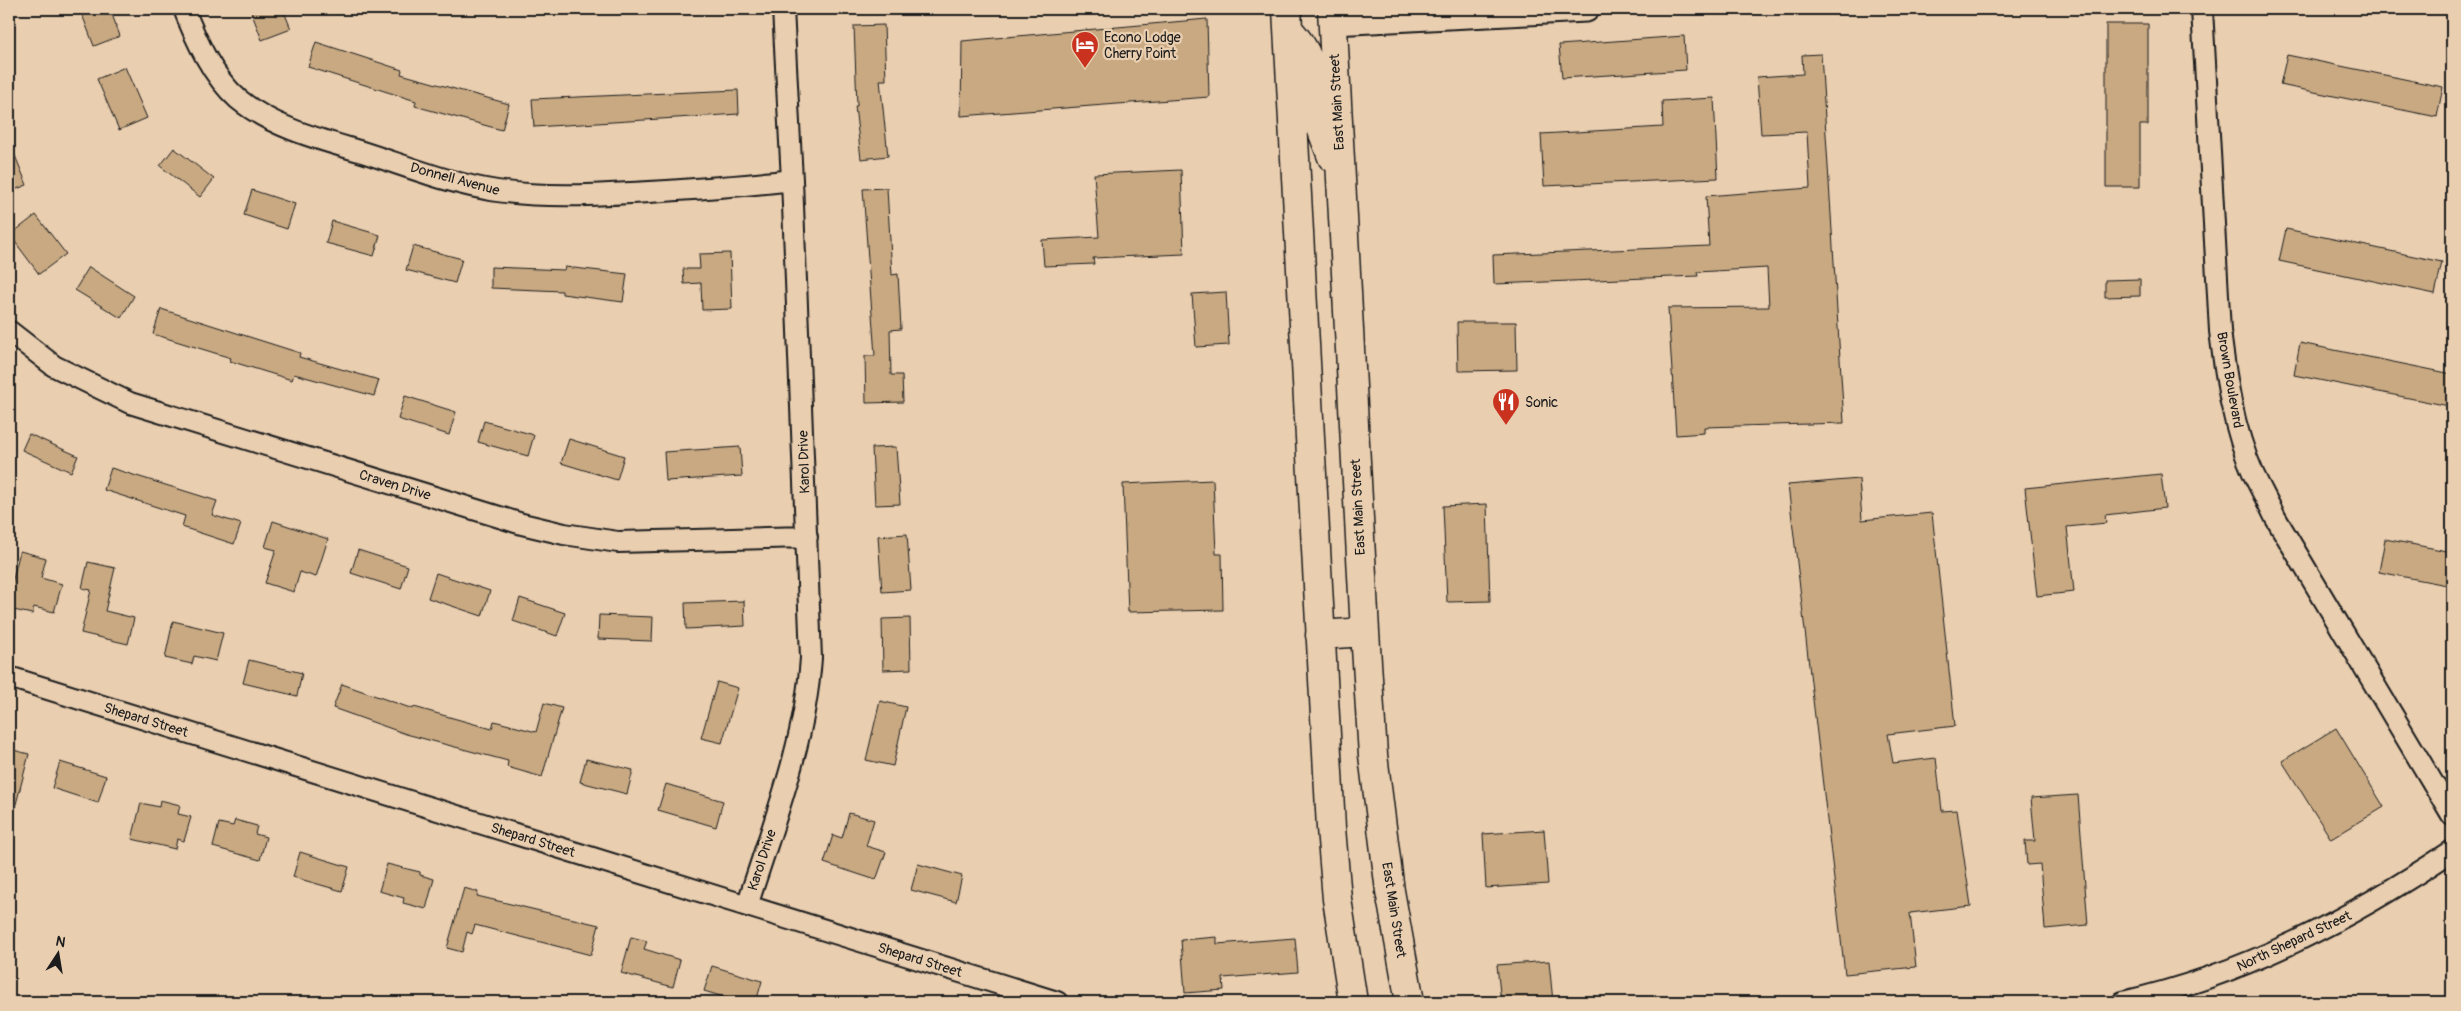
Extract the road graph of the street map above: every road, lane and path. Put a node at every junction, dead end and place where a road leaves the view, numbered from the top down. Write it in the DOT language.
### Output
graph roads {
  1 [pos="184,9"];
  2 [pos="783,9"];
  3 [pos="1586,9"];
  4 [pos="2202,9"];
  5 [pos="1328,13"];
  6 [pos="1288,19"];
  7 [pos="792,180"];
  8 [pos="1341,182"];
  9 [pos="9,331"];
  10 [pos="807,537"];
  11 [pos="1365,632"];
  12 [pos="1320,635"];
  13 [pos="9,677"];
  14 [pos="2452,815"];
  15 [pos="2452,851"];
  16 [pos="1337,899"];
  17 [pos="746,906"];
  18 [pos="1057,1002"];
  19 [pos="1353,1002"];
  20 [pos="1372,1002"];
  21 [pos="1410,1002"];
  22 [pos="2124,1002"];
  1 -- 7 [label="street, Donnell Avenue"];
  2 -- 7 [label="street, Karol Drive"];
  3 -- 5 [label="street"];
  4 -- 14 [label="street, Brown Boulevard"];
  5 -- 8 [label="main road, East Main Street"];
  6 -- 8 [label="main road"];
  6 -- 12 [label="main road"];
  7 -- 10 [label="street, Karol Drive"];
  8 -- 11 [label="main road, East Main Street"];
  9 -- 10 [label="street, Craven Drive"];
  10 -- 17 [label="street, Karol Drive"];
  11 -- 12 [label="main road"];
  11 -- 21 [label="main road, East Main Street"];
  12 -- 16 [label="main road"];
  13 -- 17 [label="street, Shepard Street"];
  15 -- 22 [label="street, North Shepard Street"];
  16 -- 19 [label="main road"];
  16 -- 20 [label="main road"];
  17 -- 18 [label="street, Shepard Street"];
}
